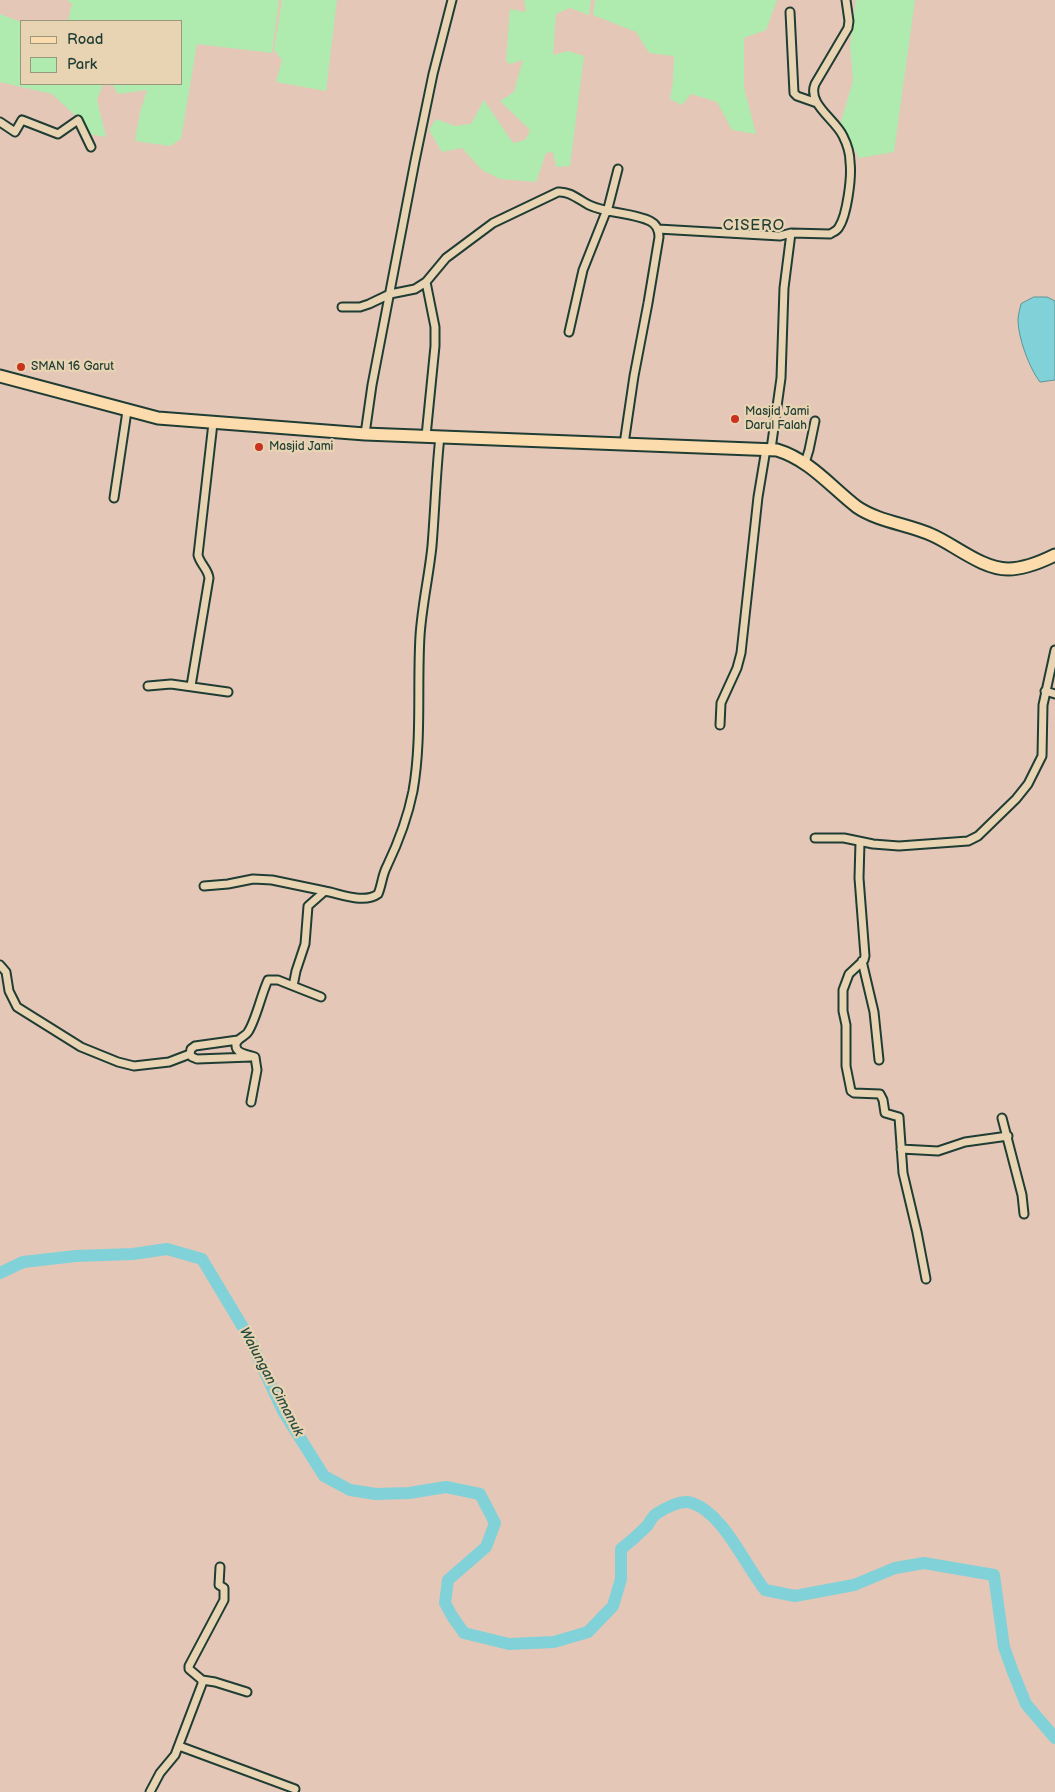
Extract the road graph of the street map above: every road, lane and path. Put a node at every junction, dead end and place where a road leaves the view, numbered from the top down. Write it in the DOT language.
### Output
graph roads {
  1 [pos="452,0"];
  2 [pos="846,0"];
  3 [pos="790,12"];
  4 [pos="817,103"];
  5 [pos="0,122"];
  6 [pos="91,147"];
  7 [pos="618,169"];
  8 [pos="606,212"];
  9 [pos="658,229"];
  10 [pos="791,234"];
  11 [pos="426,282"];
  12 [pos="390,294"];
  13 [pos="342,307"];
  14 [pos="569,332"];
  15 [pos="0,376"];
  16 [pos="127,411"];
  17 [pos="815,421"];
  18 [pos="213,423"];
  19 [pos="365,434"];
  20 [pos="426,436"];
  21 [pos="440,436"];
  22 [pos="624,444"];
  23 [pos="769,449"];
  24 [pos="805,463"];
  25 [pos="114,498"];
  26 [pos="1055,555"];
  27 [pos="1055,650"];
  28 [pos="148,686"];
  29 [pos="192,686"];
  30 [pos="1045,691"];
  31 [pos="228,692"];
  32 [pos="1055,694"];
  33 [pos="720,725"];
  34 [pos="815,838"];
  35 [pos="860,842"];
  36 [pos="204,886"];
  37 [pos="326,891"];
  38 [pos="862,961"];
  39 [pos="0,965"];
  40 [pos="293,986"];
  41 [pos="322,997"];
  42 [pos="238,1040"];
  43 [pos="190,1054"];
  44 [pos="256,1057"];
  45 [pos="879,1060"];
  46 [pos="251,1102"];
  47 [pos="1002,1118"];
  48 [pos="1008,1136"];
  49 [pos="901,1149"];
  50 [pos="1024,1214"];
  51 [pos="926,1279"];
  52 [pos="220,1566"];
  53 [pos="202,1680"];
  54 [pos="247,1692"];
  55 [pos="179,1746"];
  56 [pos="294,1789"];
  57 [pos="150,1792"];
  1 -- 12 [label="street"];
  2 -- 4 [label="street"];
  3 -- 4 [label="street"];
  4 -- 10 [label="street"];
  5 -- 6 [label="street"];
  7 -- 8 [label="street"];
  8 -- 9 [label="street"];
  8 -- 11 [label="street"];
  8 -- 14 [label="street"];
  9 -- 10 [label="street"];
  9 -- 22 [label="street"];
  10 -- 23 [label="street"];
  11 -- 12 [label="street"];
  11 -- 20 [label="street"];
  12 -- 13 [label="street"];
  12 -- 19 [label="street"];
  15 -- 16 [label="main road"];
  16 -- 18 [label="main road"];
  16 -- 25 [label="street"];
  17 -- 24 [label="street"];
  18 -- 19 [label="main road"];
  18 -- 29 [label="street"];
  19 -- 20 [label="main road"];
  20 -- 21 [label="main road"];
  21 -- 22 [label="main road"];
  21 -- 37 [label="street"];
  22 -- 23 [label="main road"];
  23 -- 24 [label="main road"];
  23 -- 33 [label="street"];
  24 -- 26 [label="main road"];
  27 -- 30 [label="street"];
  28 -- 29 [label="street"];
  29 -- 31 [label="street"];
  30 -- 32 [label="street"];
  30 -- 35 [label="street"];
  34 -- 35 [label="street"];
  35 -- 38 [label="street"];
  36 -- 37 [label="street"];
  37 -- 40 [label="street"];
  38 -- 45 [label="street"];
  38 -- 49 [label="street"];
  39 -- 43 [label="street"];
  40 -- 41 [label="street"];
  40 -- 42 [label="street"];
  42 -- 43 [label="street"];
  42 -- 44 [label="street"];
  43 -- 44 [label="street"];
  44 -- 46 [label="street"];
  47 -- 48 [label="street"];
  48 -- 49 [label="street"];
  48 -- 50 [label="street"];
  49 -- 51 [label="street"];
  52 -- 53 [label="street"];
  53 -- 54 [label="street"];
  53 -- 55 [label="street"];
  55 -- 56 [label="street"];
  55 -- 57 [label="street"];
}
